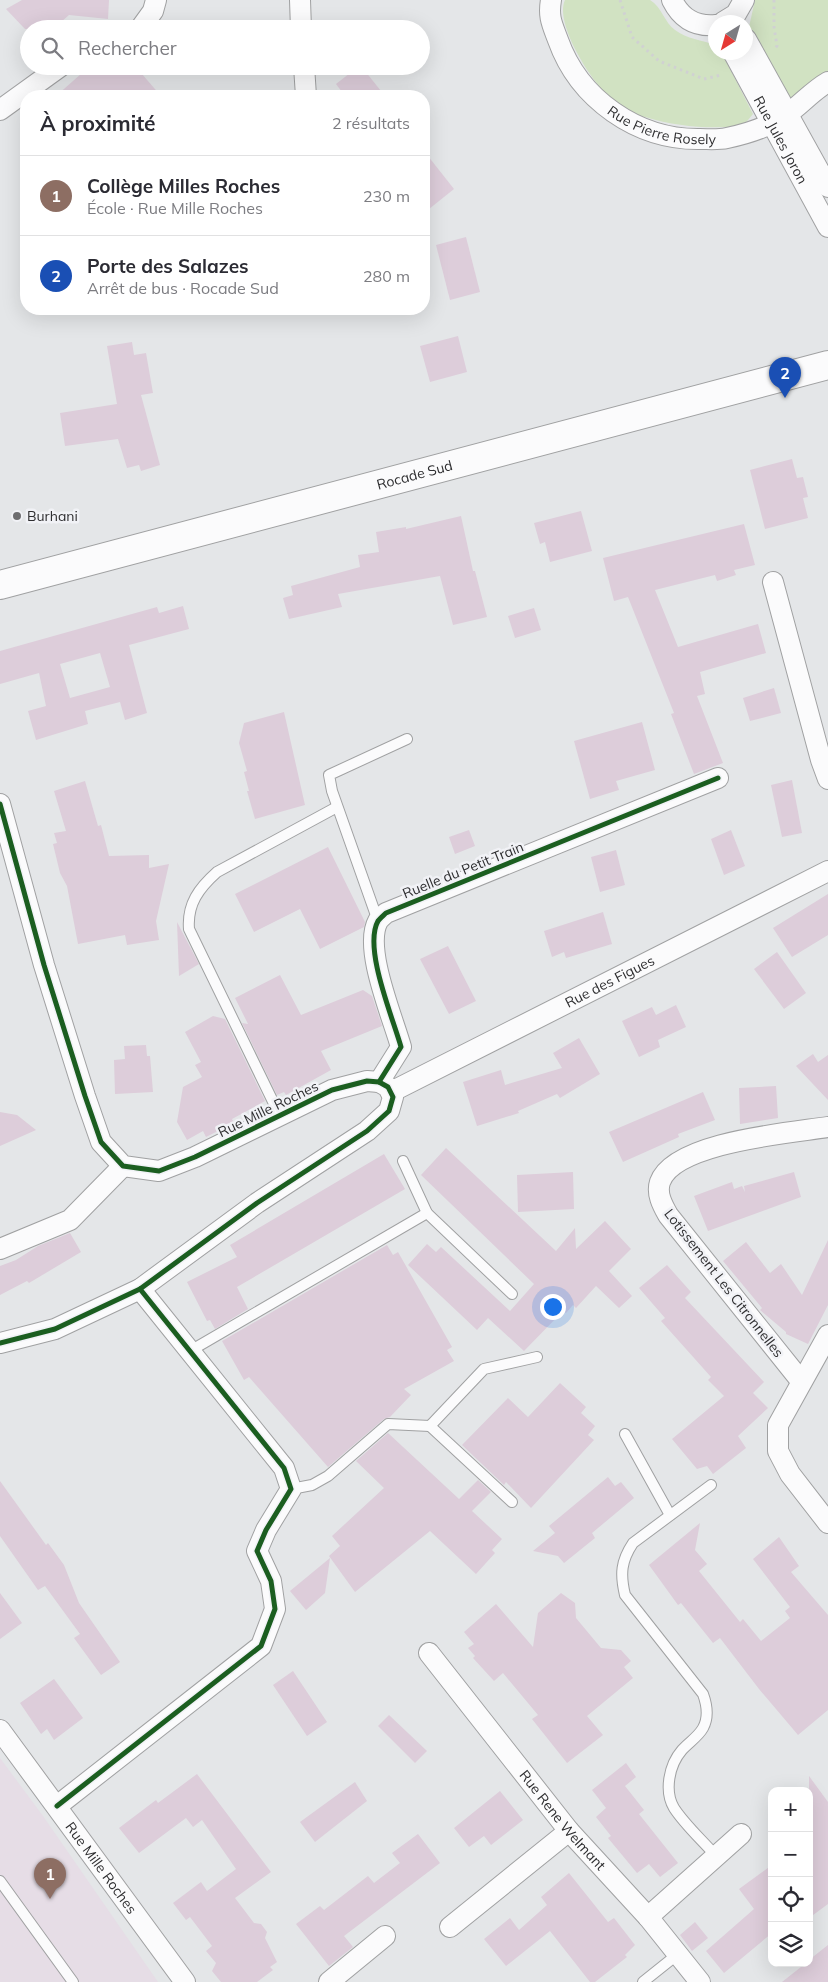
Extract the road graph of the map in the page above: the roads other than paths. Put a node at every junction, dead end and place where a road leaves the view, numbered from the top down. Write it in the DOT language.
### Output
graph roads {
  1 [pos="156,0"];
  2 [pos="300,0"];
  3 [pos="551,0"];
  4 [pos="672,0"];
  5 [pos="146,20"];
  6 [pos="301,20"];
  7 [pos="708,24"];
  8 [pos="753,56"];
  9 [pos="738,60"];
  10 [pos="49,75"];
  11 [pos="305,75"];
  12 [pos="828,82"];
  13 [pos="28,90"];
  14 [pos="306,90"];
  15 [pos="20,96"];
  16 [pos="0,110"];
  17 [pos="779,119"];
  18 [pos="828,187"];
  19 [pos="828,227"];
  20 [pos="828,365"];
  21 [pos="773,582"];
  22 [pos="0,585"];
  23 [pos="407,739"];
  24 [pos="718,778"];
  25 [pos="828,779"];
  26 [pos="0,804"];
  27 [pos="337,807"];
  28 [pos="828,871"];
  29 [pos="378,921"];
  30 [pos="385,1087"];
  31 [pos="280,1116"];
  32 [pos="828,1127"];
  33 [pos="402,1161"];
  34 [pos="123,1166"];
  35 [pos="427,1213"];
  36 [pos="0,1249"];
  37 [pos="140,1289"];
  38 [pos="512,1294"];
  39 [pos="828,1335"];
  40 [pos="0,1342"];
  41 [pos="190,1351"];
  42 [pos="536,1357"];
  43 [pos="801,1382"];
  44 [pos="430,1426"];
  45 [pos="625,1434"];
  46 [pos="711,1485"];
  47 [pos="291,1489"];
  48 [pos="512,1502"];
  49 [pos="670,1515"];
  50 [pos="828,1523"];
  51 [pos="429,1653"];
  52 [pos="0,1730"];
  53 [pos="57,1806"];
  54 [pos="569,1831"];
  55 [pos="741,1834"];
  56 [pos="715,1856"];
  57 [pos="0,1881"];
  58 [pos="648,1917"];
  59 [pos="450,1927"];
  60 [pos="385,1936"];
  61 [pos="678,1954"];
  62 [pos="73,1982"];
  63 [pos="185,1982"];
  64 [pos="329,1982"];
  65 [pos="644,1982"];
  66 [pos="700,1982"];
  1 -- 5 [label="street"];
  2 -- 6 [label="street"];
  3 -- 17 [label="street, Rue Pierre Rosely"];
  4 -- 7 [label="street"];
  8 -- 17 [label="street, Rue Jules Joron"];
  9 -- 17 [label="street, Rue Jules Joron"];
  10 -- 13 [label="street"];
  11 -- 14 [label="street"];
  12 -- 17 [label="street, Rue Pierre Rosely"];
  15 -- 16 [label="street"];
  17 -- 18 [label="street, Rue Jules Joron"];
  17 -- 19 [label="street, Rue Jules Joron"];
  20 -- 22 [label="main road, Rocade Sud"];
  21 -- 25 [label="street"];
  23 -- 27 [label="lane"];
  24 -- 29 [label="street, Ruelle du Petit Train"];
  26 -- 34 [label="street"];
  27 -- 29 [label="lane"];
  27 -- 31 [label="lane"];
  28 -- 30 [label="street, Rue des Figues"];
  29 -- 30 [label="street"];
  30 -- 31 [label="street, Rue Mille Roches"];
  30 -- 37 [label="street"];
  31 -- 34 [label="street, Rue Mille Roches"];
  32 -- 43 [label="street, Lotissement Les Citronnelles"];
  33 -- 35 [label="lane"];
  34 -- 36 [label="street"];
  35 -- 38 [label="lane"];
  35 -- 41 [label="lane"];
  37 -- 40 [label="street"];
  37 -- 41 [label="street"];
  39 -- 43 [label="street"];
  41 -- 47 [label="street"];
  42 -- 44 [label="lane"];
  43 -- 50 [label="street"];
  44 -- 47 [label="lane"];
  44 -- 48 [label="lane"];
  45 -- 49 [label="lane"];
  46 -- 49 [label="lane"];
  47 -- 53 [label="street"];
  49 -- 56 [label="lane"];
  51 -- 54 [label="street, Rue Rene Welmant"];
  52 -- 53 [label="street, Rue Mille Roches"];
  53 -- 63 [label="street, Rue Mille Roches"];
  54 -- 58 [label="street, Rue Rene Welmant"];
  54 -- 59 [label="street"];
  55 -- 56 [label="street"];
  56 -- 58 [label="street"];
  57 -- 62 [label="lane"];
  58 -- 61 [label="street, Rue Rene Welmant"];
  60 -- 64 [label="street"];
  61 -- 65 [label="lane"];
  61 -- 66 [label="street, Rue Rene Welmant"];
}
